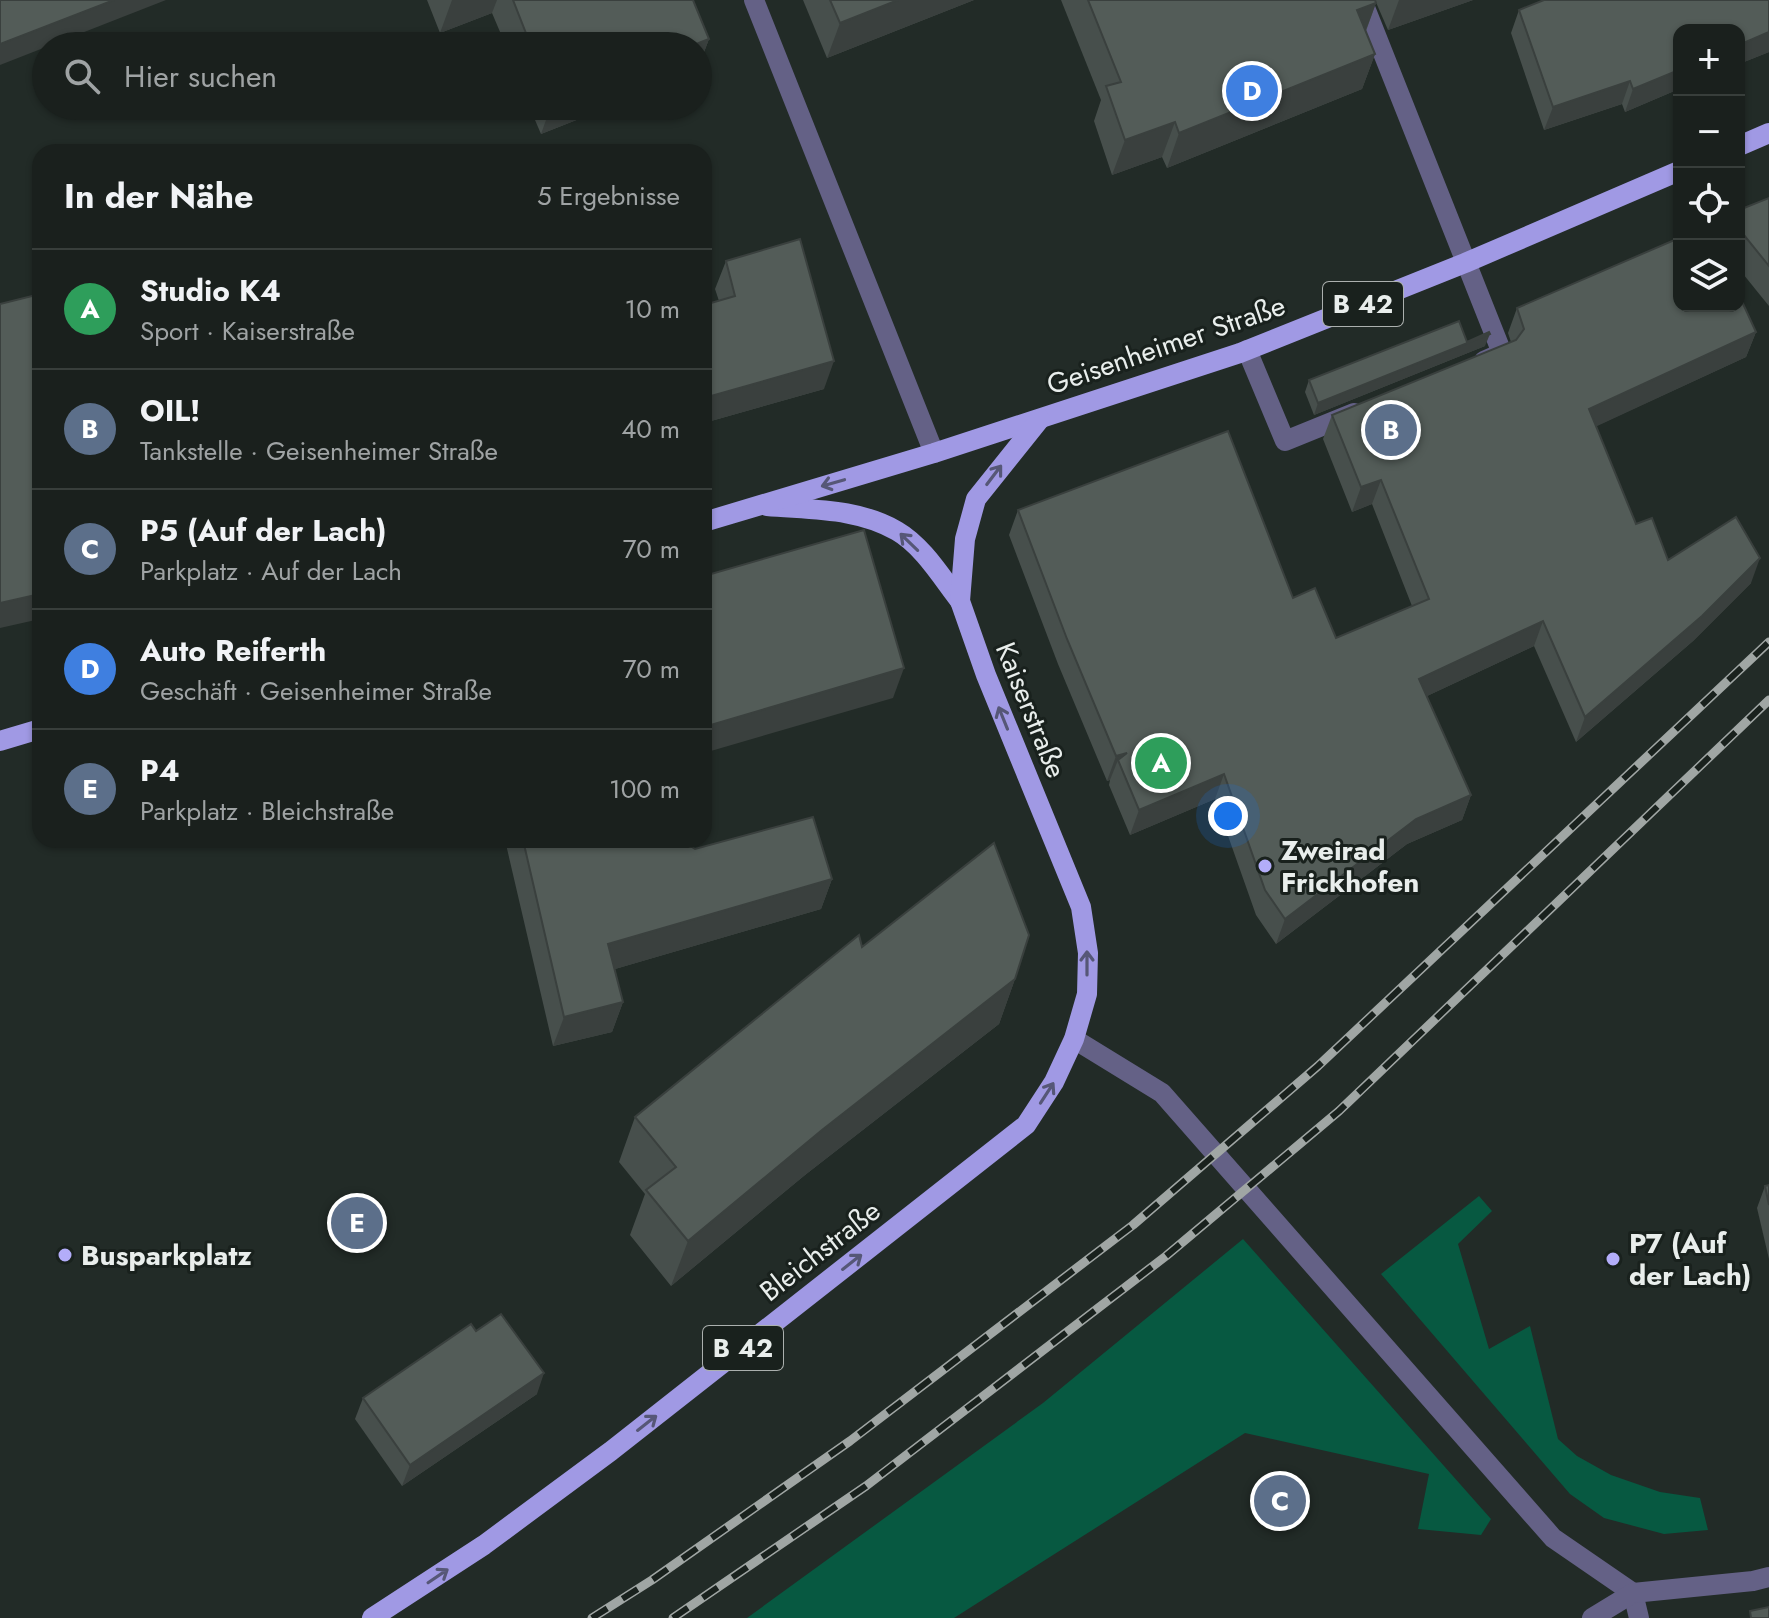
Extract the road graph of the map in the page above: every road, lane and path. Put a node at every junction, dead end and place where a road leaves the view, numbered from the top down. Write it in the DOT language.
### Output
graph roads {
  1 [pos="754,0"];
  2 [pos="1362,0"];
  3 [pos="1769,133"];
  4 [pos="1745,143"];
  5 [pos="1673,174"];
  6 [pos="1465,263"];
  7 [pos="1247,350"];
  8 [pos="1459,371"];
  9 [pos="1372,406"];
  10 [pos="1040,419"];
  11 [pos="934,453"];
  12 [pos="757,506"];
  13 [pos="712,520"];
  14 [pos="960,601"];
  15 [pos="32,731"];
  16 [pos="0,741"];
  17 [pos="1074,1039"];
  18 [pos="1769,1577"];
  19 [pos="1633,1593"];
  20 [pos="372,1618"];
  21 [pos="1592,1618"];
  22 [pos="1639,1618"];
  1 -- 11 [label="street"];
  2 -- 6 [label="street"];
  3 -- 4 [label="main road"];
  5 -- 6 [label="main road, Geisenheimer Straße / B 42"];
  6 -- 7 [label="main road, Geisenheimer Straße / B 42"];
  6 -- 8 [label="street"];
  7 -- 9 [label="street"];
  7 -- 10 [label="main road, Geisenheimer Straße / B 42"];
  10 -- 11 [label="main road, Geisenheimer Straße / B 42"];
  14 -- 10 [label="main road, Kaiserstraße / B 42, one-way"];
  11 -- 12 [label="main road, Geisenheimer Straße / B 42, one-way"];
  12 -- 13 [label="main road, Geisenheimer Straße / B 42"];
  14 -- 12 [label="main road, B 42, one-way"];
  17 -- 14 [label="main road, Kaiserstraße / B 42, one-way"];
  15 -- 16 [label="main road"];
  17 -- 19 [label="street"];
  20 -- 17 [label="main road, Bleichstraße / B 42, one-way"];
  18 -- 19 [label="street"];
  19 -- 21 [label="street"];
  19 -- 22 [label="street"];
}
